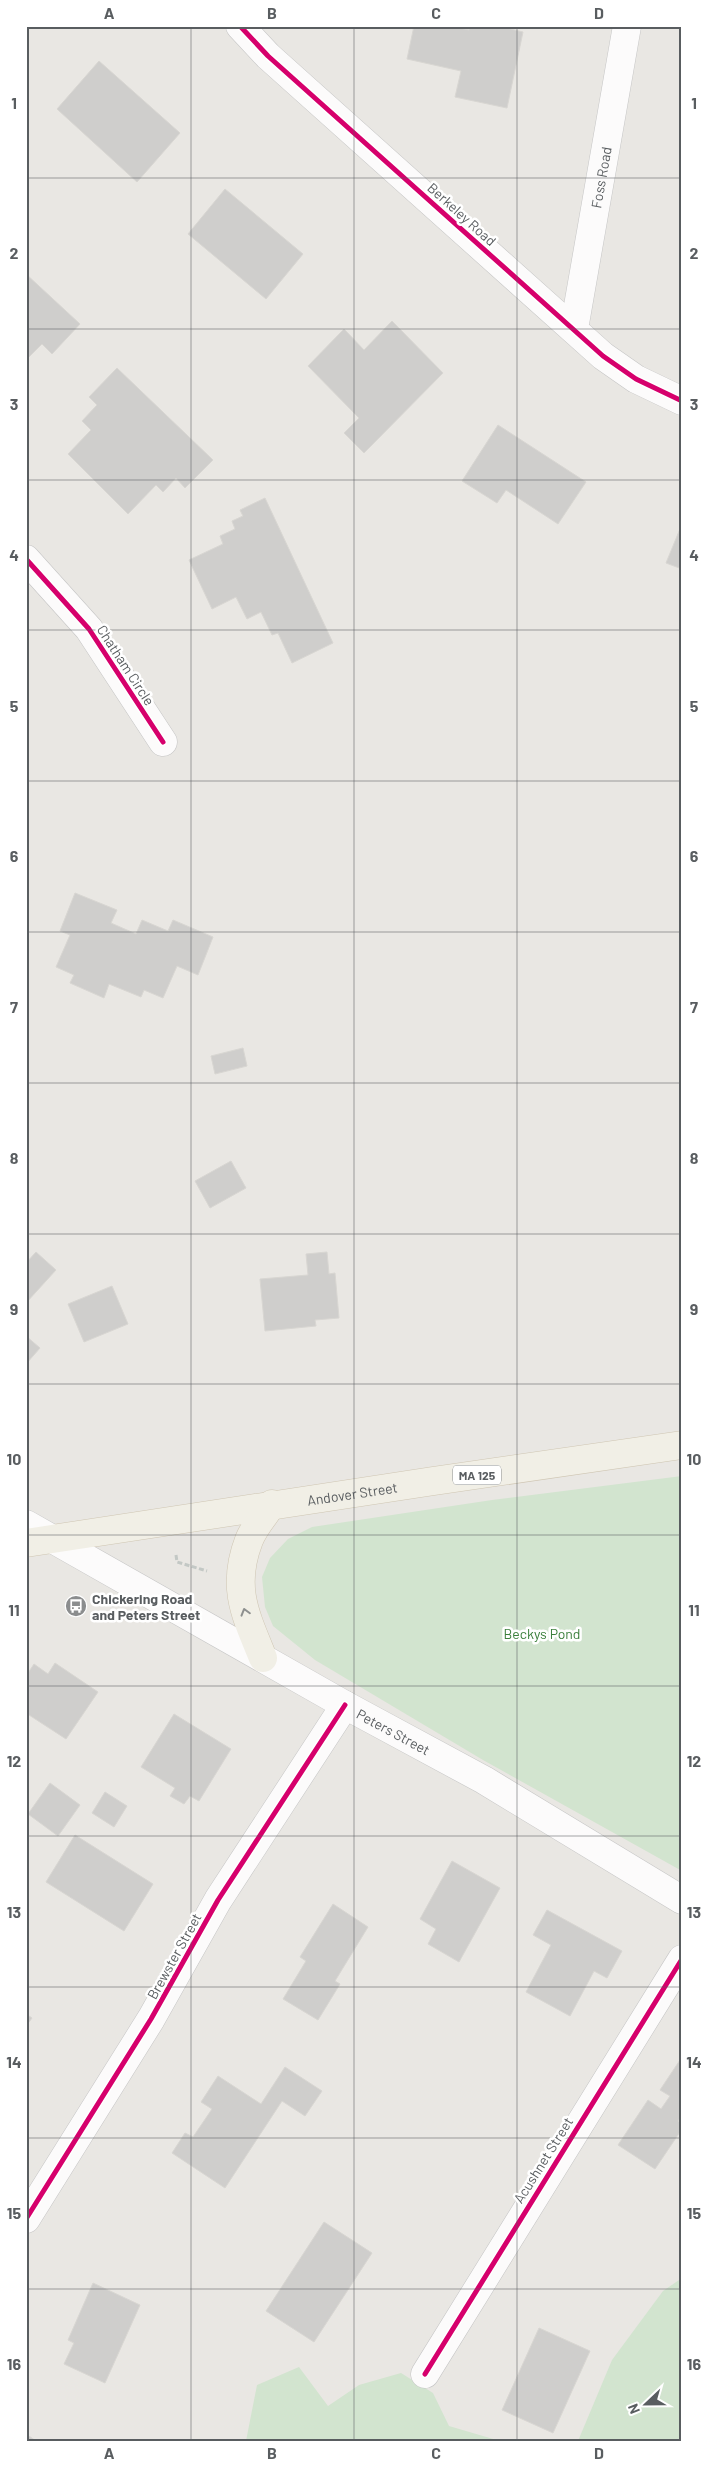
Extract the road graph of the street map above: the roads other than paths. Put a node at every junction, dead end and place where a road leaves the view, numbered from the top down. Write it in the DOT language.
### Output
graph roads {
  1 [pos="240,26"];
  2 [pos="627,26"];
  3 [pos="574,329"];
  4 [pos="682,401"];
  5 [pos="26,559"];
  6 [pos="163,742"];
  7 [pos="682,1445"];
  8 [pos="272,1504"];
  9 [pos="26,1524"];
  10 [pos="38,1541"];
  11 [pos="263,1658"];
  12 [pos="344,1706"];
  13 [pos="682,1900"];
  14 [pos="682,1959"];
  15 [pos="26,2219"];
  16 [pos="425,2374"];
  1 -- 3 [label="street, Berkeley Road"];
  2 -- 3 [label="street, Foss Road"];
  3 -- 4 [label="street, Berkeley Road"];
  5 -- 6 [label="street, Chatham Circle"];
  7 -- 8 [label="main road, Andover Street / MA 125"];
  8 -- 10 [label="main road, Andover Street / MA 125"];
  11 -- 8 [label="main road, one-way"];
  9 -- 10 [label="street"];
  10 -- 11 [label="street, Peters Street"];
  11 -- 12 [label="street, Peters Street"];
  12 -- 13 [label="street, Peters Street"];
  12 -- 15 [label="street, Brewster Street"];
  14 -- 16 [label="street, Acushnet Street"];
}
